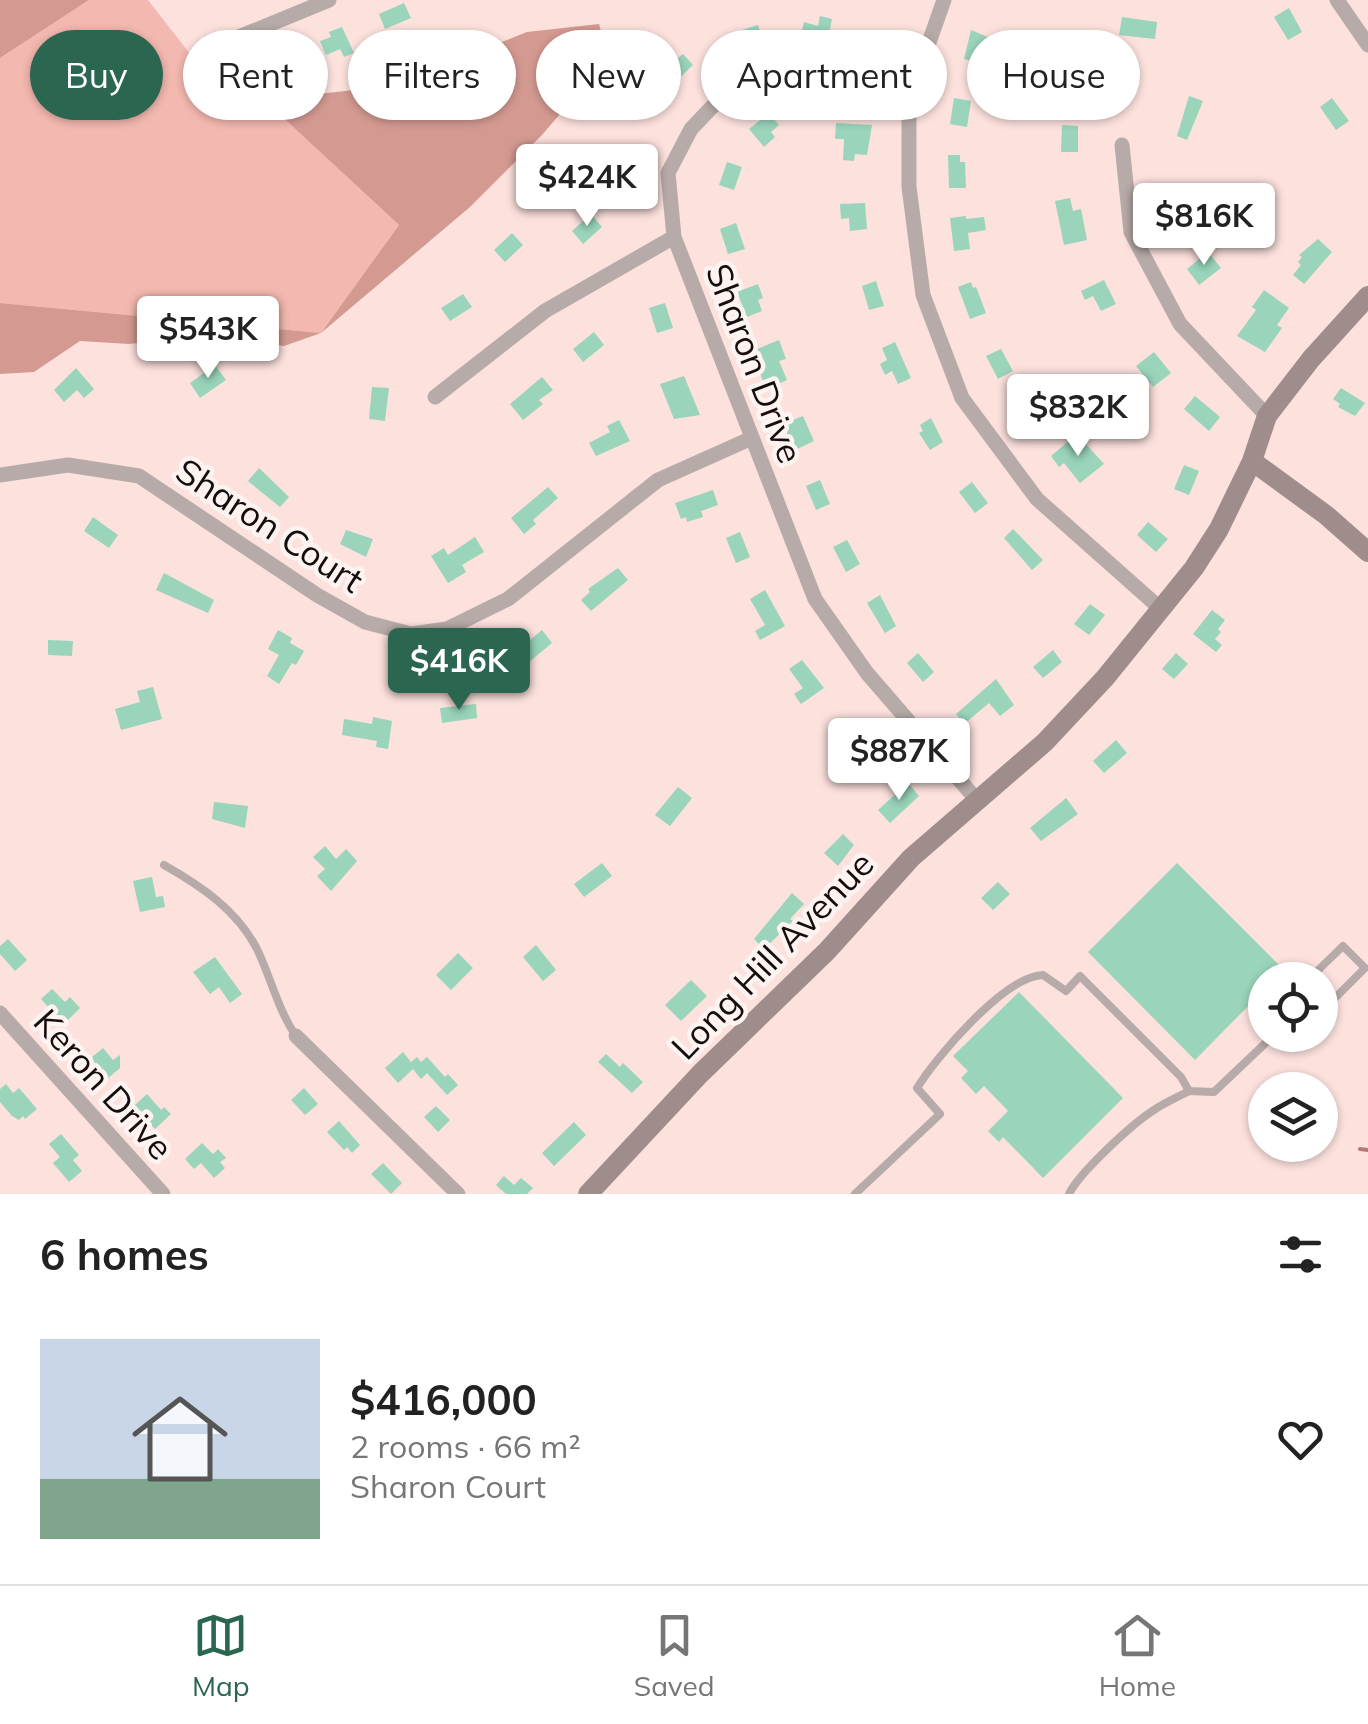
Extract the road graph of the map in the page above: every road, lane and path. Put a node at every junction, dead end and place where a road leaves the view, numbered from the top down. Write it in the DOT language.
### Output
graph roads {
  1 [pos="329,0"];
  2 [pos="944,0"];
  3 [pos="1337,0"];
  4 [pos="256,30"];
  5 [pos="933,30"];
  6 [pos="1368,45"];
  7 [pos="701,120"];
  8 [pos="909,120"];
  9 [pos="1122,145"];
  10 [pos="674,238"];
  11 [pos="1368,296"];
  12 [pos="435,397"];
  13 [pos="1268,416"];
  14 [pos="752,438"];
  15 [pos="1252,461"];
  16 [pos="0,475"];
  17 [pos="1368,552"];
  18 [pos="1162,610"];
  19 [pos="976,799"];
  20 [pos="164,864"];
  21 [pos="1327,962"];
  22 [pos="1338,994"];
  23 [pos="0,1013"];
  24 [pos="296,1036"];
  25 [pos="1256,1052"];
  26 [pos="1190,1091"];
  27 [pos="163,1194"];
  28 [pos="458,1194"];
  29 [pos="588,1194"];
  30 [pos="854,1194"];
  31 [pos="1069,1194"];
  1 -- 4 [label="street"];
  2 -- 5 [label="street"];
  3 -- 6 [label="street"];
  7 -- 10 [label="street, Sharon Drive"];
  8 -- 18 [label="street"];
  9 -- 13 [label="street"];
  10 -- 12 [label="street"];
  10 -- 14 [label="street, Sharon Drive"];
  11 -- 13 [label="street, Long Hill Avenue"];
  13 -- 15 [label="street, Long Hill Avenue"];
  14 -- 16 [label="street, Sharon Court"];
  14 -- 19 [label="street, Sharon Drive"];
  15 -- 17 [label="street"];
  15 -- 18 [label="street, Long Hill Avenue"];
  18 -- 19 [label="street, Long Hill Avenue"];
  19 -- 29 [label="street, Long Hill Avenue"];
  20 -- 24 [label="lane"];
  21 -- 22 [label="lane"];
  23 -- 27 [label="street, Keron Drive"];
  24 -- 28 [label="street"];
  25 -- 26 [label="lane"];
  26 -- 30 [label="lane"];
  26 -- 31 [label="lane"];
}
